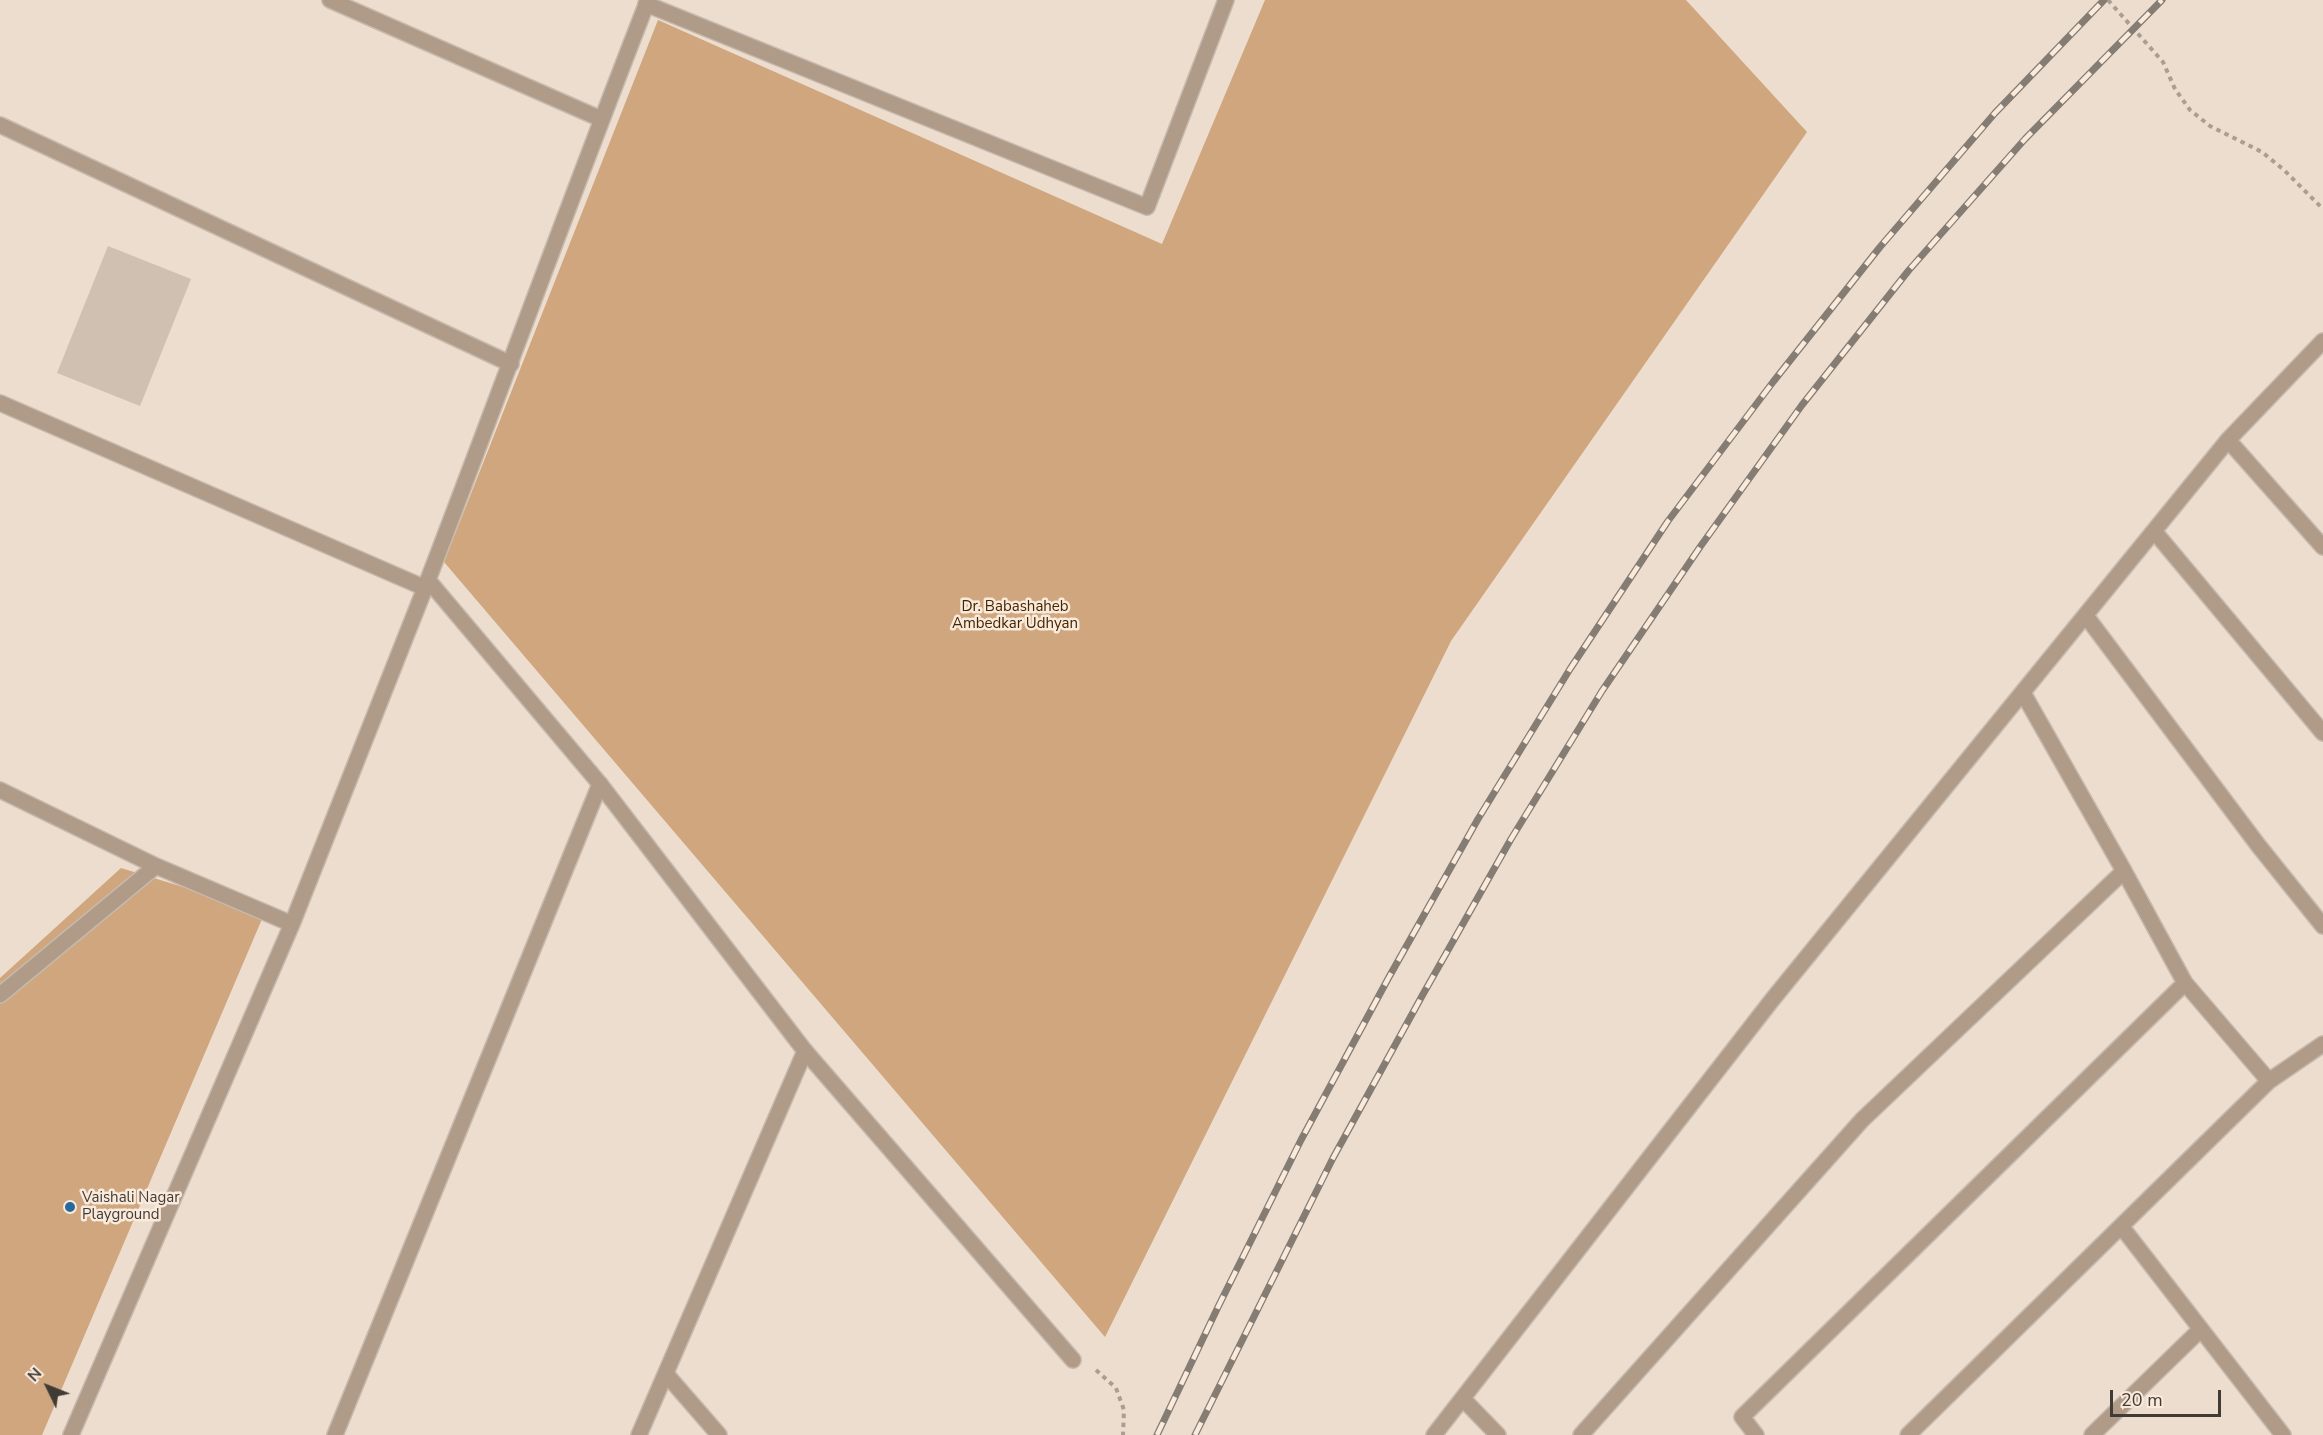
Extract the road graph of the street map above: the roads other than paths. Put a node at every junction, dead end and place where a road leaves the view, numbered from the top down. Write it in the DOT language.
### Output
graph roads {
  1 [pos="330,0"];
  2 [pos="1226,0"];
  3 [pos="647,2"];
  4 [pos="601,119"];
  5 [pos="0,125"];
  6 [pos="2323,341"];
  7 [pos="511,364"];
  8 [pos="0,403"];
  9 [pos="2228,440"];
  10 [pos="2154,531"];
  11 [pos="2323,547"];
  12 [pos="427,584"];
  13 [pos="2086,616"];
  14 [pos="2022,693"];
  15 [pos="2323,733"];
  16 [pos="600,784"];
  17 [pos="0,790"];
  18 [pos="156,866"];
  19 [pos="2124,871"];
  20 [pos="292,924"];
  21 [pos="2323,926"];
  22 [pos="2185,983"];
  23 [pos="0,995"];
  24 [pos="2323,1044"];
  25 [pos="805,1051"];
  26 [pos="2269,1082"];
  27 [pos="2121,1226"];
  28 [pos="2201,1329"];
  29 [pos="1073,1360"];
  30 [pos="666,1374"];
  31 [pos="1463,1399"];
  32 [pos="71,1435"];
  33 [pos="335,1435"];
  34 [pos="639,1435"];
  35 [pos="719,1435"];
  36 [pos="1434,1435"];
  37 [pos="1498,1435"];
  38 [pos="1581,1435"];
  39 [pos="1756,1435"];
  40 [pos="1908,1435"];
  41 [pos="2092,1435"];
  42 [pos="2283,1435"];
  1 -- 4 [label="street"];
  2 -- 3 [label="street"];
  3 -- 4 [label="street"];
  4 -- 7 [label="street"];
  5 -- 7 [label="street"];
  6 -- 9 [label="street"];
  7 -- 12 [label="street"];
  8 -- 12 [label="street"];
  9 -- 10 [label="street"];
  9 -- 11 [label="street"];
  10 -- 13 [label="street"];
  10 -- 15 [label="street"];
  12 -- 16 [label="street"];
  12 -- 20 [label="street"];
  13 -- 14 [label="street"];
  13 -- 21 [label="street"];
  14 -- 19 [label="street"];
  14 -- 31 [label="street"];
  16 -- 25 [label="street"];
  16 -- 33 [label="street"];
  17 -- 18 [label="street"];
  18 -- 20 [label="street"];
  18 -- 23 [label="street"];
  19 -- 22 [label="street"];
  19 -- 38 [label="street"];
  20 -- 32 [label="street"];
  22 -- 26 [label="street"];
  22 -- 39 [label="street"];
  24 -- 26 [label="street"];
  25 -- 29 [label="street"];
  25 -- 30 [label="street"];
  26 -- 27 [label="street"];
  27 -- 28 [label="street"];
  27 -- 40 [label="street"];
  28 -- 41 [label="street"];
  28 -- 42 [label="street"];
  30 -- 34 [label="street"];
  30 -- 35 [label="street"];
  31 -- 36 [label="street"];
  31 -- 37 [label="street"];
}
